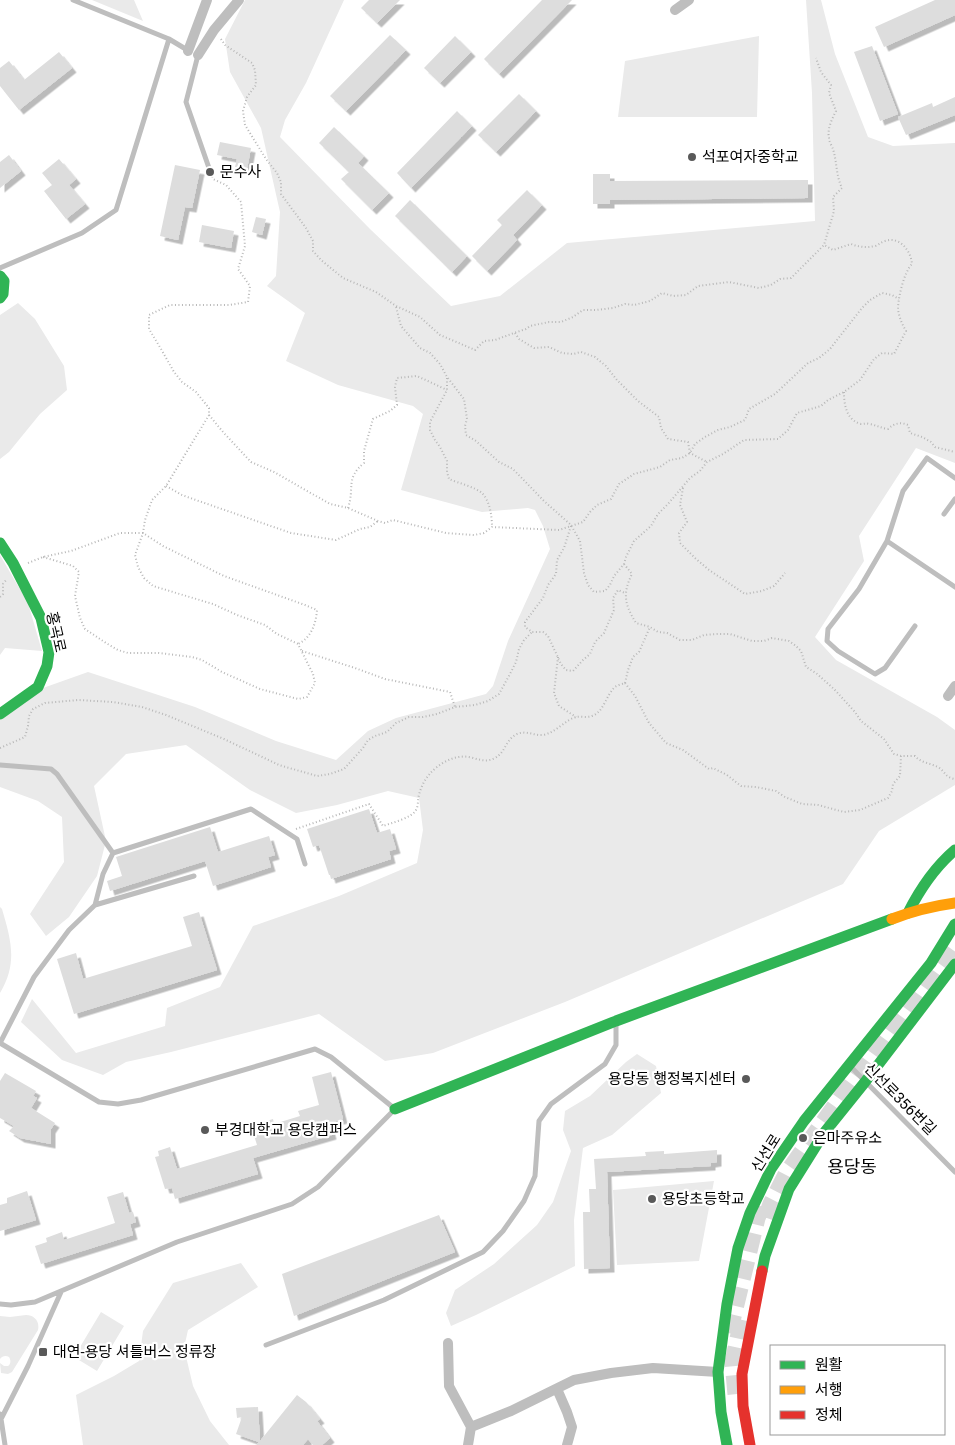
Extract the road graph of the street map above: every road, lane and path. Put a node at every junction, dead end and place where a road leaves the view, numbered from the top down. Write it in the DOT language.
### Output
graph roads {
  1 [pos="73,0"];
  2 [pos="207,0"];
  3 [pos="239,0"];
  4 [pos="689,0"];
  5 [pos="675,10"];
  6 [pos="214,31"];
  7 [pos="169,39"];
  8 [pos="193,53"];
  9 [pos="816,58"];
  10 [pos="209,168"];
  11 [pos="824,245"];
  12 [pos="0,268"];
  13 [pos="0,276"];
  14 [pos="0,298"];
  15 [pos="899,299"];
  16 [pos="396,306"];
  17 [pos="515,332"];
  18 [pos="447,376"];
  19 [pos="447,390"];
  20 [pos="844,392"];
  21 [pos="209,415"];
  22 [pos="955,452"];
  23 [pos="690,453"];
  24 [pos="707,462"];
  25 [pos="955,478"];
  26 [pos="166,486"];
  27 [pos="683,488"];
  28 [pos="955,499"];
  29 [pos="348,508"];
  30 [pos="944,514"];
  31 [pos="378,521"];
  32 [pos="571,525"];
  33 [pos="492,528"];
  34 [pos="143,533"];
  35 [pos="887,541"];
  36 [pos="0,543"];
  37 [pos="624,564"];
  38 [pos="785,573"];
  39 [pos="955,587"];
  40 [pos="625,593"];
  41 [pos="915,626"];
  42 [pos="650,627"];
  43 [pos="532,632"];
  44 [pos="298,644"];
  45 [pos="302,651"];
  46 [pos="558,656"];
  47 [pos="626,682"];
  48 [pos="955,686"];
  49 [pos="948,696"];
  50 [pos="455,708"];
  51 [pos="0,714"];
  52 [pos="576,717"];
  53 [pos="0,748"];
  54 [pos="901,756"];
  55 [pos="0,765"];
  56 [pos="955,779"];
  57 [pos="286,832"];
  58 [pos="955,850"];
  59 [pos="113,853"];
  60 [pos="305,864"];
  61 [pos="194,876"];
  62 [pos="955,903"];
  63 [pos="95,905"];
  64 [pos="908,913"];
  65 [pos="955,924"];
  66 [pos="955,964"];
  67 [pos="616,1021"];
  68 [pos="0,1043"];
  69 [pos="849,1064"];
  70 [pos="865,1082"];
  71 [pos="395,1109"];
  72 [pos="955,1172"];
  73 [pos="62,1292"];
  74 [pos="0,1304"];
  75 [pos="448,1343"];
  76 [pos="266,1345"];
  77 [pos="718,1372"];
  78 [pos="557,1389"];
  79 [pos="732,1411"];
  80 [pos="1,1416"];
  81 [pos="472,1427"];
  82 [pos="3,1442"];
  83 [pos="468,1445"];
  84 [pos="567,1445"];
  85 [pos="727,1445"];
  86 [pos="750,1445"];
  1 -- 7 [label="lane"];
  2 -- 8 [label="street"];
  3 -- 6 [label="street"];
  4 -- 5 [label="street"];
  6 -- 8 [label="street"];
  6 -- 16 [label="path"];
  7 -- 8 [label="lane"];
  7 -- 12 [label="lane"];
  8 -- 10 [label="lane"];
  9 -- 11 [label="path"];
  10 -- 21 [label="path"];
  11 -- 15 [label="path"];
  11 -- 17 [label="path"];
  13 -- 14 [label="main road"];
  15 -- 20 [label="path"];
  15 -- 23 [label="path"];
  16 -- 17 [label="path"];
  16 -- 18 [label="path"];
  17 -- 23 [label="path"];
  18 -- 19 [label="path"];
  18 -- 32 [label="path"];
  19 -- 29 [label="path"];
  19 -- 33 [label="path"];
  20 -- 22 [label="path"];
  20 -- 24 [label="path"];
  21 -- 26 [label="path"];
  21 -- 29 [label="path"];
  23 -- 24 [label="path"];
  23 -- 32 [label="path"];
  24 -- 27 [label="path"];
  25 -- 35 [label="lane"];
  26 -- 31 [label="path"];
  26 -- 34 [label="path"];
  27 -- 37 [label="path"];
  27 -- 38 [label="path"];
  28 -- 30 [label="lane"];
  29 -- 31 [label="path"];
  31 -- 33 [label="path"];
  32 -- 33 [label="path"];
  32 -- 37 [label="path"];
  32 -- 43 [label="path"];
  34 -- 44 [label="path"];
  34 -- 44 [label="path"];
  34 -- 45 [label="path"];
  35 -- 39 [label="lane"];
  35 -- 41 [label="lane"];
  36 -- 51 [label="main road, 홍곡로"];
  37 -- 40 [label="path"];
  40 -- 42 [label="path"];
  40 -- 46 [label="path"];
  42 -- 47 [label="path"];
  42 -- 54 [label="path"];
  43 -- 46 [label="path"];
  43 -- 50 [label="path"];
  44 -- 45 [label="path"];
  45 -- 50 [label="path"];
  46 -- 52 [label="path"];
  47 -- 52 [label="path"];
  47 -- 54 [label="path"];
  48 -- 49 [label="street"];
  50 -- 53 [label="path"];
  52 -- 57 [label="path"];
  54 -- 56 [label="path"];
  55 -- 59 [label="lane"];
  57 -- 59 [label="lane"];
  57 -- 60 [label="lane"];
  58 -- 64 [label="main road"];
  59 -- 63 [label="lane"];
  61 -- 63 [label="lane"];
  62 -- 64 [label="main road"];
  63 -- 68 [label="lane"];
  64 -- 67 [label="main road"];
  65 -- 69 [label="main road, 신선로"];
  66 -- 70 [label="main road, 신선로"];
  67 -- 71 [label="main road"];
  67 -- 76 [label="lane"];
  68 -- 71 [label="lane"];
  69 -- 70 [label="lane, 신선로356번길"];
  69 -- 77 [label="main road, 신선로"];
  70 -- 72 [label="lane, 신선로356번길"];
  70 -- 79 [label="main road, 신선로"];
  71 -- 73 [label="lane"];
  73 -- 74 [label="lane"];
  73 -- 80 [label="lane"];
  75 -- 81 [label="street"];
  77 -- 78 [label="street"];
  77 -- 79 [label="main road, 신선로"];
  78 -- 81 [label="street"];
  78 -- 84 [label="street"];
  79 -- 85 [label="main road, 신선로"];
  79 -- 86 [label="main road, 신선로"];
  80 -- 82 [label="lane"];
  81 -- 83 [label="street"];
}
